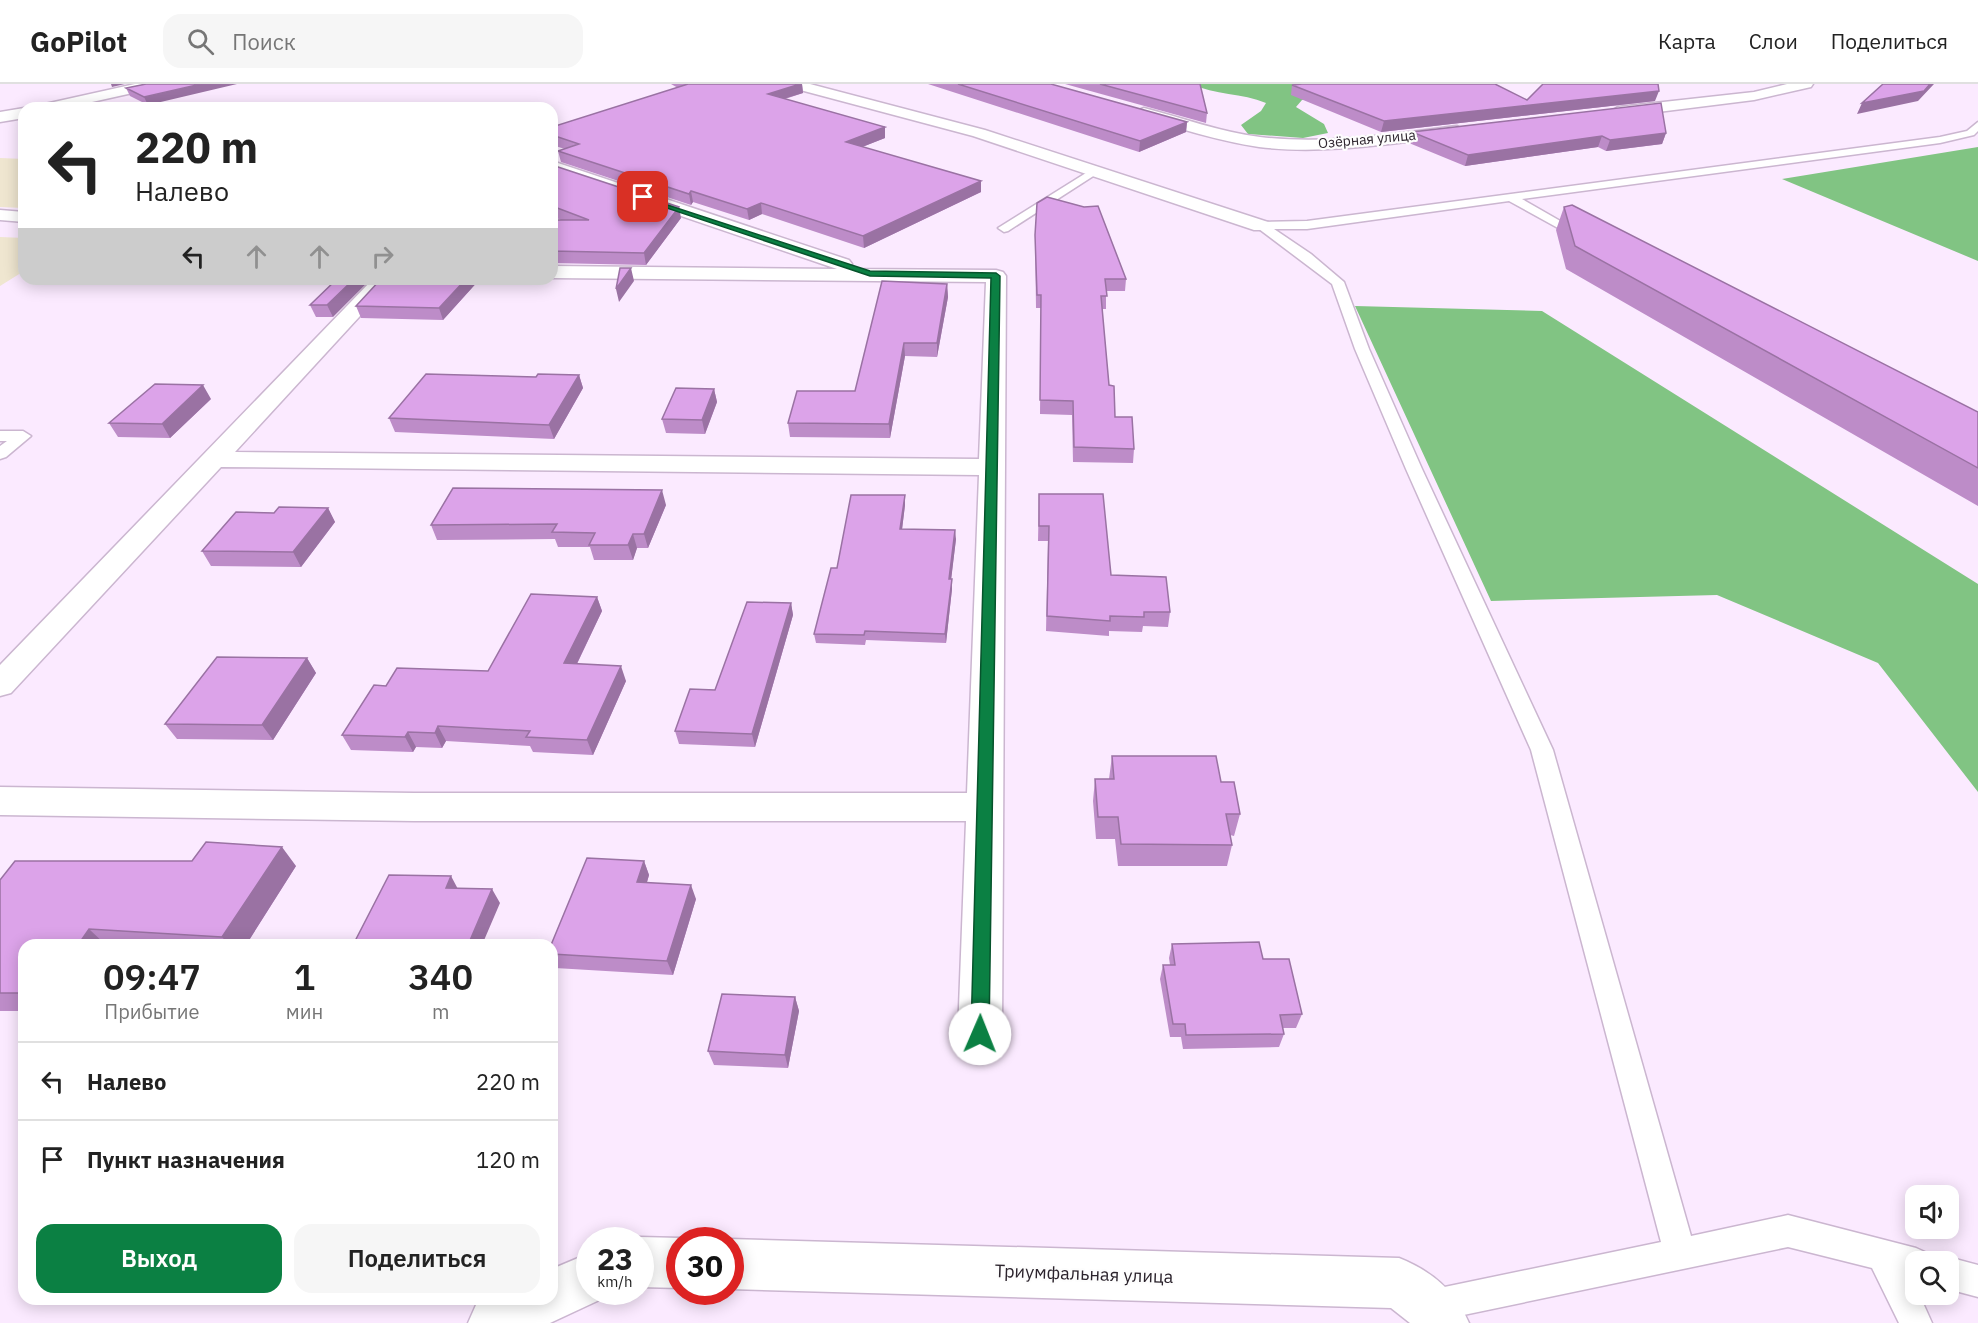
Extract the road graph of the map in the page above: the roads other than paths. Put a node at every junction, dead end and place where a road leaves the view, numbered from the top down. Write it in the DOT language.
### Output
graph roads {
  1 [pos="155,84"];
  2 [pos="794,84"];
  3 [pos="1806,84"];
  4 [pos="72,102"];
  5 [pos="1129,109"];
  6 [pos="1602,113"];
  7 [pos="1978,125"];
  8 [pos="1474,129"];
  9 [pos="558,168"];
  10 [pos="1094,171"];
  11 [pos="1512,198"];
  12 [pos="0,215"];
  13 [pos="18,217"];
  14 [pos="1558,224"];
  15 [pos="1261,226"];
  16 [pos="1004,228"];
  17 [pos="558,272"];
  18 [pos="870,273"];
  19 [pos="378,285"];
  20 [pos="0,436"];
  21 [pos="0,454"];
  22 [pos="213,459"];
  23 [pos="993,467"];
  24 [pos="0,685"];
  25 [pos="0,801"];
  26 [pos="984,807"];
  27 [pos="980,1034"];
  28 [pos="1680,1254"];
  29 [pos="1882,1255"];
  30 [pos="1905,1261"];
  31 [pos="744,1264"];
  32 [pos="1959,1276"];
  33 [pos="1978,1281"];
  34 [pos="576,1284"];
  35 [pos="558,1292"];
  36 [pos="532,1305"];
  37 [pos="1437,1315"];
  38 [pos="494,1323"];
  39 [pos="1916,1323"];
  1 -- 4 [label="street"];
  2 -- 10 [label="street"];
  3 -- 6 [label="street"];
  5 -- 8 [label="street, Озёрная улица"];
  7 -- 11 [label="lane"];
  9 -- 18 [label="street"];
  10 -- 15 [label="street"];
  10 -- 16 [label="lane"];
  11 -- 14 [label="lane"];
  11 -- 15 [label="lane"];
  12 -- 13 [label="street"];
  15 -- 28 [label="lane"];
  17 -- 18 [label="street"];
  18 -- 23 [label="street"];
  19 -- 22 [label="street"];
  20 -- 21 [label="lane"];
  22 -- 23 [label="street"];
  22 -- 24 [label="street"];
  23 -- 26 [label="street"];
  25 -- 26 [label="street"];
  26 -- 27 [label="street"];
  28 -- 29 [label="lane"];
  28 -- 37 [label="lane"];
  29 -- 30 [label="lane"];
  29 -- 39 [label="lane"];
  31 -- 37 [label="street, Триумфальная улица"];
  32 -- 33 [label="lane"];
  34 -- 35 [label="street"];
  36 -- 38 [label="street"];
}
